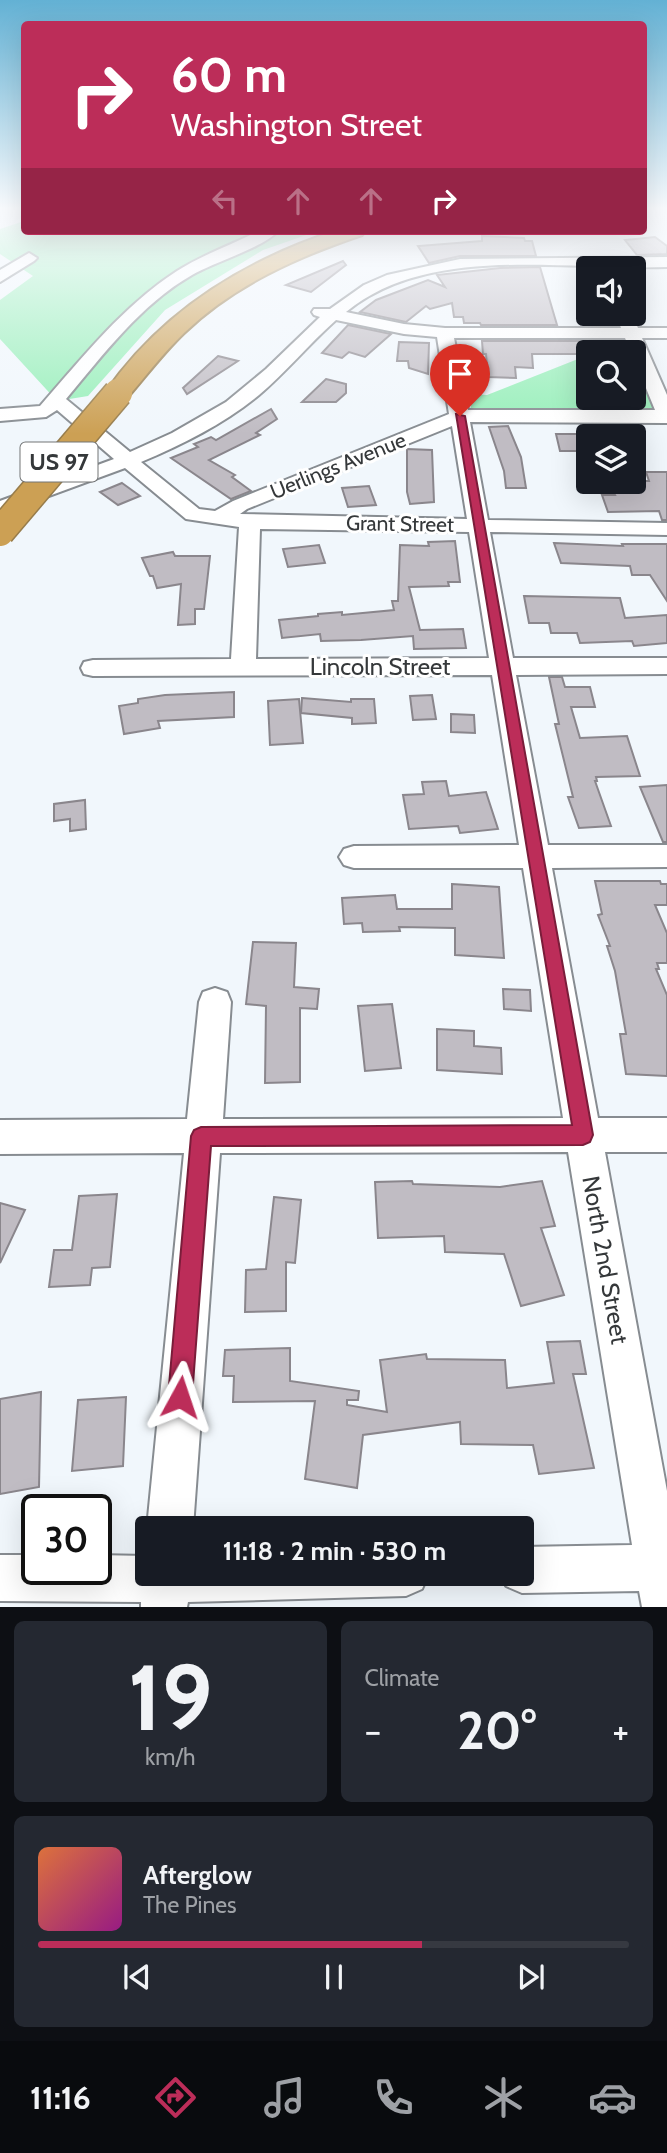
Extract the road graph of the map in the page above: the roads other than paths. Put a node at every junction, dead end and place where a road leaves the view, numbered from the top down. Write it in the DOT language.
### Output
graph roads {
  1 [pos="169,284"];
  2 [pos="235,284"];
  3 [pos="379,284"];
  4 [pos="325,313"];
  5 [pos="628,326"];
  6 [pos="445,333"];
  7 [pos="667,333"];
  8 [pos="631,334"];
  9 [pos="57,401"];
  10 [pos="0,415"];
  11 [pos="460,416"];
  12 [pos="667,416"];
  13 [pos="119,455"];
  14 [pos="0,494"];
  15 [pos="0,508"];
  16 [pos="218,519"];
  17 [pos="250,522"];
  18 [pos="478,525"];
  19 [pos="667,528"];
  20 [pos="0,532"];
  21 [pos="503,666"];
  22 [pos="667,666"];
  23 [pos="243,667"];
  24 [pos="93,668"];
  25 [pos="536,856"];
  26 [pos="667,856"];
  27 [pos="355,857"];
  28 [pos="215,1002"];
  29 [pos="583,1135"];
  30 [pos="667,1135"];
  31 [pos="201,1136"];
  32 [pos="0,1137"];
  33 [pos="171,1516"];
  34 [pos="534,1571"];
  35 [pos="0,1578"];
  36 [pos="663,1580"];
  37 [pos="135,1585"];
  1 -- 9 [label="street"];
  2 -- 20 [label="highway, US 97, bridge"];
  3 -- 4 [label="street"];
  4 -- 6 [label="street"];
  4 -- 13 [label="street"];
  5 -- 8 [label="street"];
  6 -- 8 [label="street"];
  6 -- 11 [label="street, North 2nd Street"];
  7 -- 8 [label="street"];
  8 -- 12 [label="street"];
  9 -- 10 [label="street"];
  9 -- 13 [label="street, Grant Street"];
  11 -- 12 [label="street"];
  11 -- 16 [label="street, Uerlings Avenue"];
  11 -- 18 [label="street, North 2nd Street"];
  13 -- 14 [label="street"];
  13 -- 15 [label="street"];
  13 -- 16 [label="street, Grant Street"];
  16 -- 17 [label="street, Grant Street"];
  17 -- 18 [label="street, Grant Street"];
  17 -- 23 [label="street"];
  18 -- 19 [label="street, Grant Street"];
  18 -- 21 [label="street, North 2nd Street"];
  21 -- 22 [label="street, Lincoln Street"];
  21 -- 23 [label="street, Lincoln Street"];
  21 -- 25 [label="street, North 2nd Street"];
  23 -- 24 [label="street, Lincoln Street"];
  25 -- 26 [label="street"];
  25 -- 27 [label="street"];
  25 -- 29 [label="street, North 2nd Street"];
  28 -- 31 [label="street"];
  29 -- 30 [label="street"];
  29 -- 31 [label="street"];
  29 -- 36 [label="street, North 2nd Street"];
  31 -- 32 [label="street"];
  31 -- 33 [label="street"];
  34 -- 36 [label="street"];
  35 -- 37 [label="street"];
}
